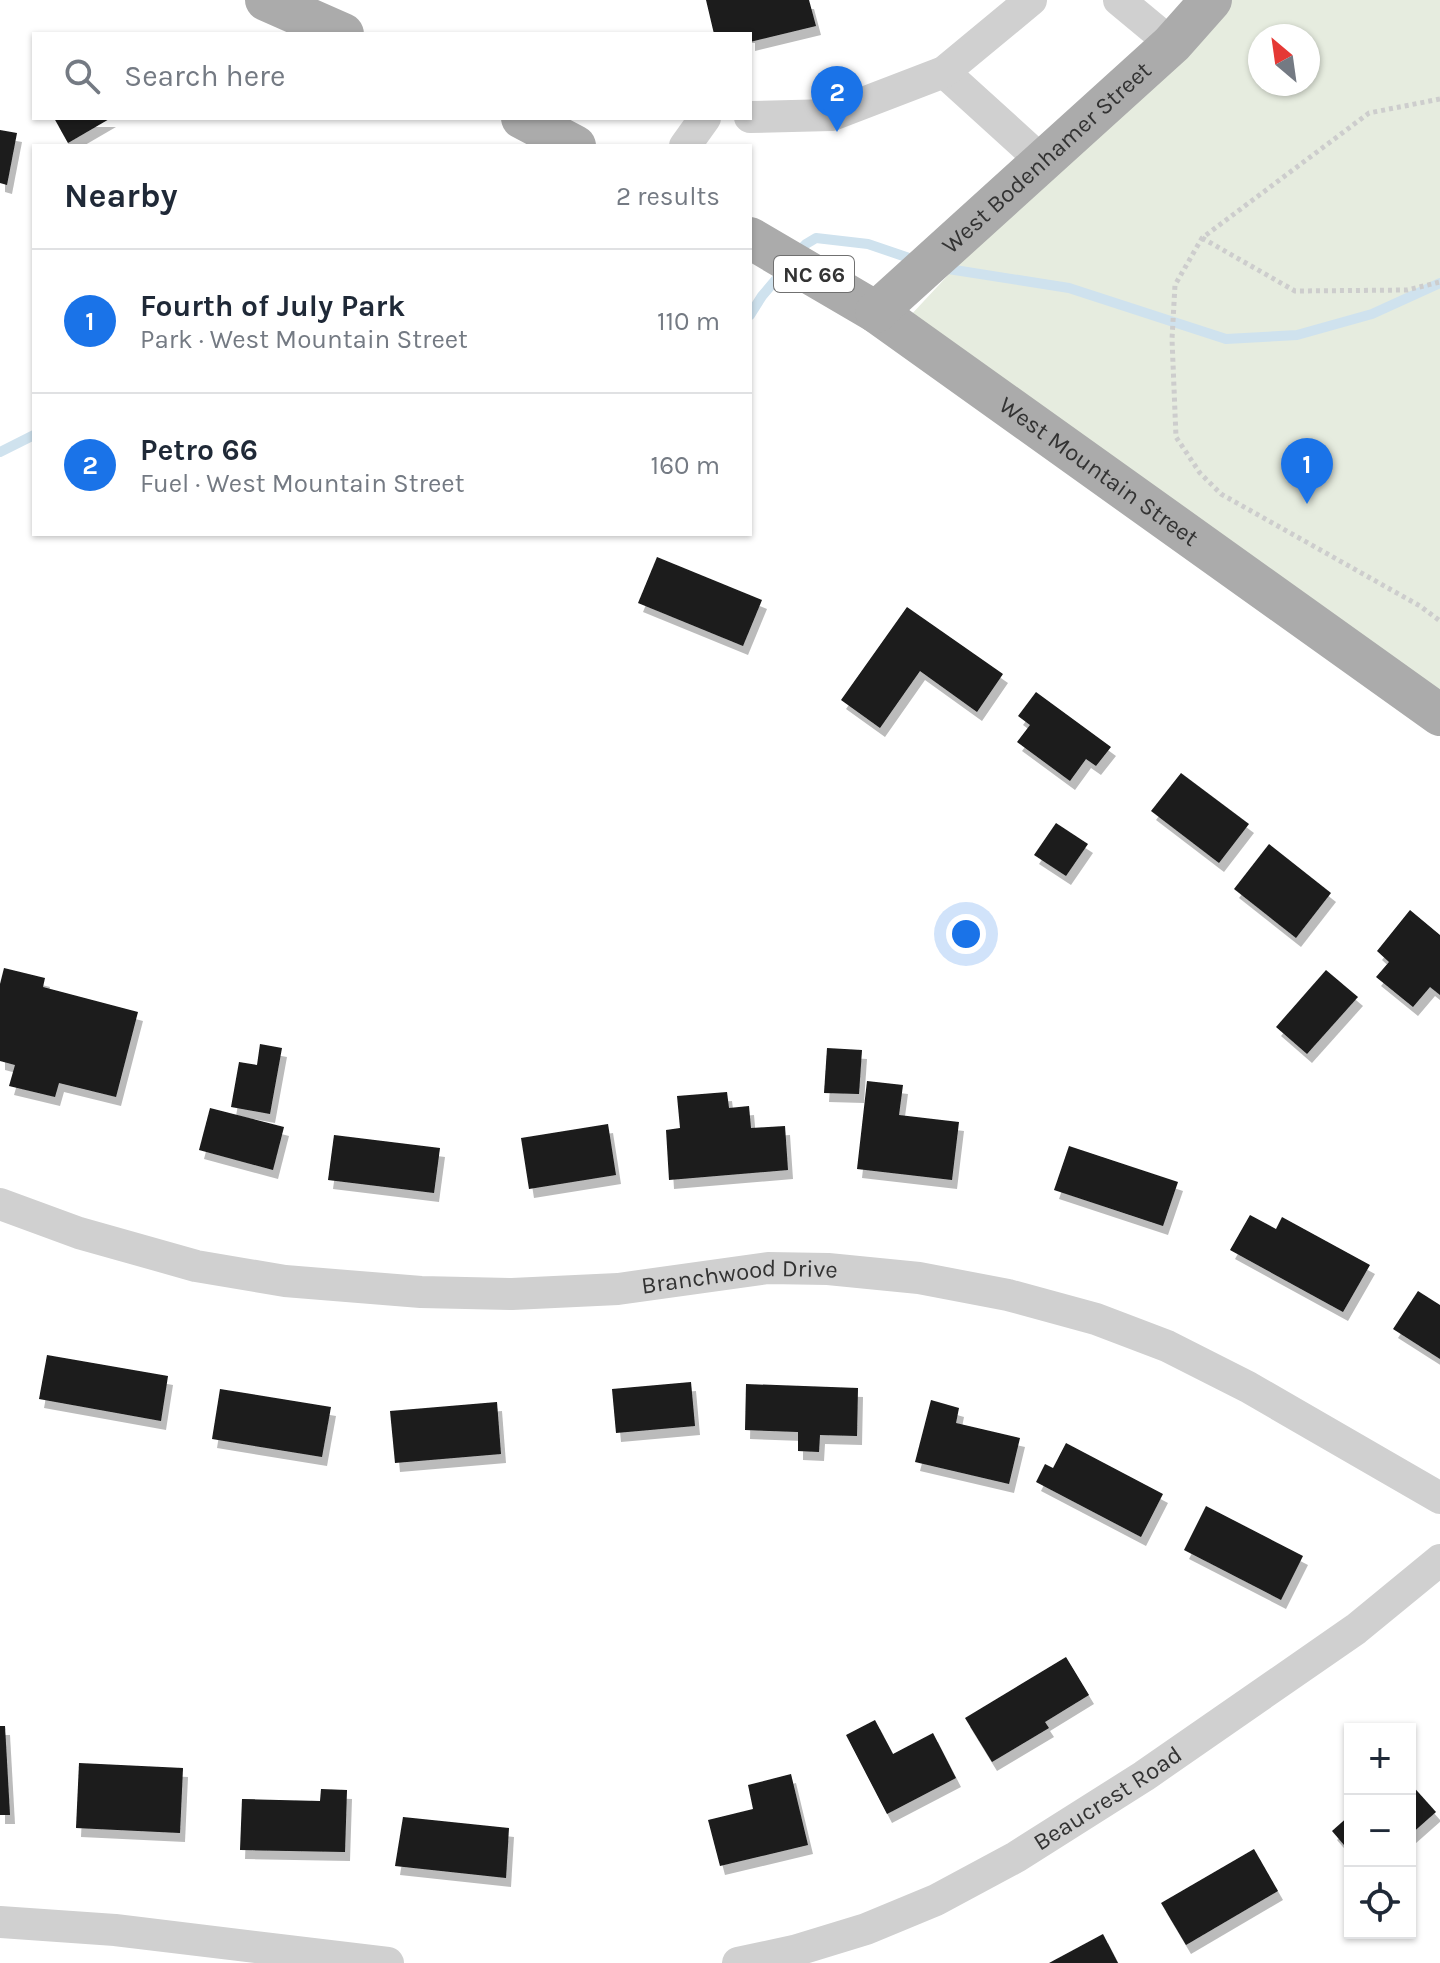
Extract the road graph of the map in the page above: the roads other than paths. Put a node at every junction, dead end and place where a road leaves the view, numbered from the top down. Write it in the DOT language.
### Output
graph roads {
  1 [pos="266,0"];
  2 [pos="1031,0"];
  3 [pos="1119,0"];
  4 [pos="1211,0"];
  5 [pos="338,32"];
  6 [pos="1172,44"];
  7 [pos="944,72"];
  8 [pos="752,117"];
  9 [pos="526,120"];
  10 [pos="704,120"];
  11 [pos="571,144"];
  12 [pos="686,144"];
  13 [pos="1042,161"];
  14 [pos="752,239"];
  15 [pos="876,312"];
  16 [pos="1440,715"];
  17 [pos="0,1204"];
  18 [pos="1440,1498"];
  19 [pos="1440,1560"];
  20 [pos="0,1922"];
  21 [pos="388,1963"];
  22 [pos="738,1963"];
  1 -- 5 [label="main road"];
  2 -- 7 [label="street"];
  3 -- 6 [label="street"];
  4 -- 6 [label="main road, West Bodenhamer Street / NC 66"];
  6 -- 13 [label="main road, West Bodenhamer Street / NC 66"];
  7 -- 8 [label="street"];
  7 -- 13 [label="street"];
  9 -- 11 [label="main road"];
  10 -- 12 [label="street"];
  13 -- 15 [label="main road, West Bodenhamer Street / NC 66"];
  14 -- 15 [label="main road, West Mountain Street / NC 66"];
  15 -- 16 [label="main road, West Mountain Street"];
  17 -- 18 [label="street, Branchwood Drive"];
  19 -- 22 [label="street, Beaucrest Road"];
  20 -- 21 [label="street"];
}
